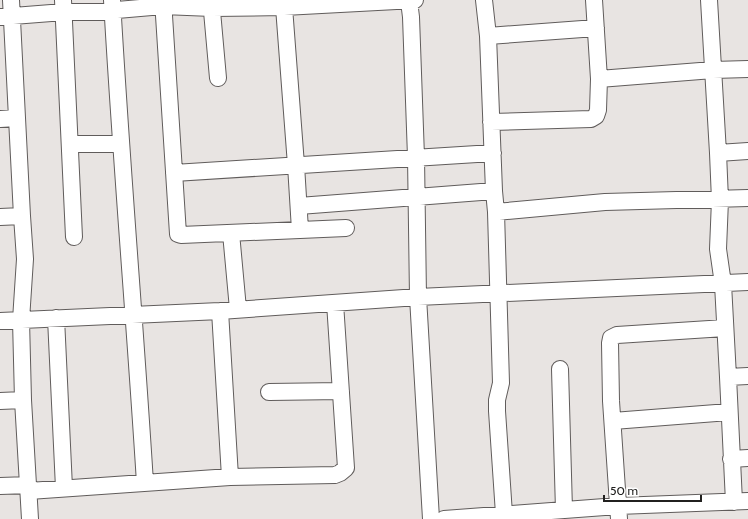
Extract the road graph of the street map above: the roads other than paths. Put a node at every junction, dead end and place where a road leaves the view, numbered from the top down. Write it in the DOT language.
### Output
graph roads {
  1 [pos="11,0"];
  2 [pos="412,0"];
  3 [pos="484,0"];
  4 [pos="594,0"];
  5 [pos="709,0"];
  6 [pos="334,2"];
  7 [pos="163,3"];
  8 [pos="211,4"];
  9 [pos="253,4"];
  10 [pos="112,5"];
  11 [pos="64,6"];
  12 [pos="284,7"];
  13 [pos="6,16"];
  14 [pos="596,28"];
  15 [pos="488,36"];
  16 [pos="748,69"];
  17 [pos="713,70"];
  18 [pos="218,78"];
  19 [pos="598,79"];
  20 [pos="17,118"];
  21 [pos="0,119"];
  22 [pos="491,122"];
  23 [pos="70,144"];
  24 [pos="121,144"];
  25 [pos="748,151"];
  26 [pos="718,153"];
  27 [pos="493,154"];
  28 [pos="416,158"];
  29 [pos="296,165"];
  30 [pos="174,173"];
  31 [pos="494,190"];
  32 [pos="416,197"];
  33 [pos="748,198"];
  34 [pos="720,200"];
  35 [pos="299,206"];
  36 [pos="496,212"];
  37 [pos="22,216"];
  38 [pos="0,217"];
  39 [pos="346,228"];
  40 [pos="300,230"];
  41 [pos="231,233"];
  42 [pos="74,236"];
  43 [pos="748,282"];
  44 [pos="723,284"];
  45 [pos="498,293"];
  46 [pos="418,297"];
  47 [pos="334,303"];
  48 [pos="238,309"];
  49 [pos="220,311"];
  50 [pos="134,315"];
  51 [pos="56,318"];
  52 [pos="21,320"];
  53 [pos="0,321"];
  54 [pos="725,328"];
  55 [pos="560,370"];
  56 [pos="748,376"];
  57 [pos="728,377"];
  58 [pos="341,391"];
  59 [pos="269,392"];
  60 [pos="23,400"];
  61 [pos="0,401"];
  62 [pos="729,412"];
  63 [pos="612,420"];
  64 [pos="748,458"];
  65 [pos="731,459"];
  66 [pos="230,477"];
  67 [pos="145,483"];
  68 [pos="0,486"];
  69 [pos="29,488"];
  70 [pos="64,488"];
  71 [pos="741,501"];
  72 [pos="564,510"];
  73 [pos="619,512"];
  74 [pos="504,514"];
  75 [pos="30,519"];
  76 [pos="431,519"];
  77 [pos="444,519"];
  78 [pos="465,519"];
  1 -- 13 [label="street"];
  2 -- 6 [label="street"];
  2 -- 28 [label="street"];
  3 -- 15 [label="street"];
  4 -- 14 [label="street"];
  5 -- 17 [label="street"];
  6 -- 12 [label="street"];
  7 -- 8 [label="street"];
  7 -- 10 [label="street"];
  7 -- 30 [label="street"];
  8 -- 9 [label="street"];
  8 -- 18 [label="street"];
  9 -- 12 [label="street"];
  10 -- 11 [label="street"];
  10 -- 24 [label="street"];
  11 -- 13 [label="street"];
  11 -- 23 [label="street"];
  12 -- 29 [label="street"];
  13 -- 20 [label="street"];
  14 -- 15 [label="street"];
  14 -- 19 [label="street"];
  15 -- 22 [label="street"];
  16 -- 17 [label="street"];
  17 -- 19 [label="street"];
  17 -- 26 [label="street"];
  19 -- 22 [label="street"];
  20 -- 21 [label="street"];
  20 -- 37 [label="street"];
  22 -- 27 [label="street"];
  23 -- 24 [label="street"];
  23 -- 42 [label="street"];
  24 -- 50 [label="street"];
  25 -- 26 [label="street"];
  26 -- 34 [label="street"];
  27 -- 28 [label="street"];
  27 -- 31 [label="street"];
  28 -- 29 [label="street"];
  28 -- 32 [label="street"];
  29 -- 30 [label="street"];
  29 -- 35 [label="street"];
  30 -- 41 [label="street"];
  31 -- 32 [label="street"];
  31 -- 36 [label="street"];
  32 -- 35 [label="street"];
  32 -- 46 [label="street"];
  33 -- 34 [label="street"];
  34 -- 36 [label="street"];
  34 -- 44 [label="street"];
  35 -- 40 [label="street"];
  36 -- 45 [label="street"];
  37 -- 38 [label="street"];
  37 -- 52 [label="street"];
  39 -- 40 [label="street"];
  40 -- 41 [label="street"];
  41 -- 48 [label="street"];
  43 -- 44 [label="street"];
  44 -- 45 [label="street"];
  44 -- 54 [label="street"];
  45 -- 46 [label="street"];
  45 -- 74 [label="street"];
  46 -- 47 [label="street"];
  46 -- 76 [label="street"];
  47 -- 48 [label="street"];
  47 -- 58 [label="street"];
  48 -- 49 [label="street"];
  49 -- 50 [label="street"];
  49 -- 66 [label="street"];
  50 -- 51 [label="street"];
  50 -- 67 [label="street"];
  51 -- 52 [label="street"];
  51 -- 70 [label="street"];
  52 -- 53 [label="street"];
  52 -- 60 [label="street"];
  54 -- 57 [label="street"];
  54 -- 63 [label="street"];
  55 -- 72 [label="street"];
  56 -- 57 [label="street"];
  57 -- 62 [label="street"];
  58 -- 59 [label="street"];
  58 -- 66 [label="street"];
  60 -- 61 [label="street"];
  60 -- 69 [label="street"];
  62 -- 63 [label="street"];
  62 -- 65 [label="street"];
  63 -- 73 [label="street"];
  64 -- 65 [label="street"];
  65 -- 71 [label="street"];
  66 -- 67 [label="street"];
  67 -- 70 [label="street"];
  68 -- 69 [label="street"];
  69 -- 70 [label="street"];
  69 -- 75 [label="street"];
  71 -- 73 [label="street"];
  72 -- 73 [label="street"];
  72 -- 74 [label="street"];
  74 -- 78 [label="street"];
  77 -- 78 [label="street"];
}
